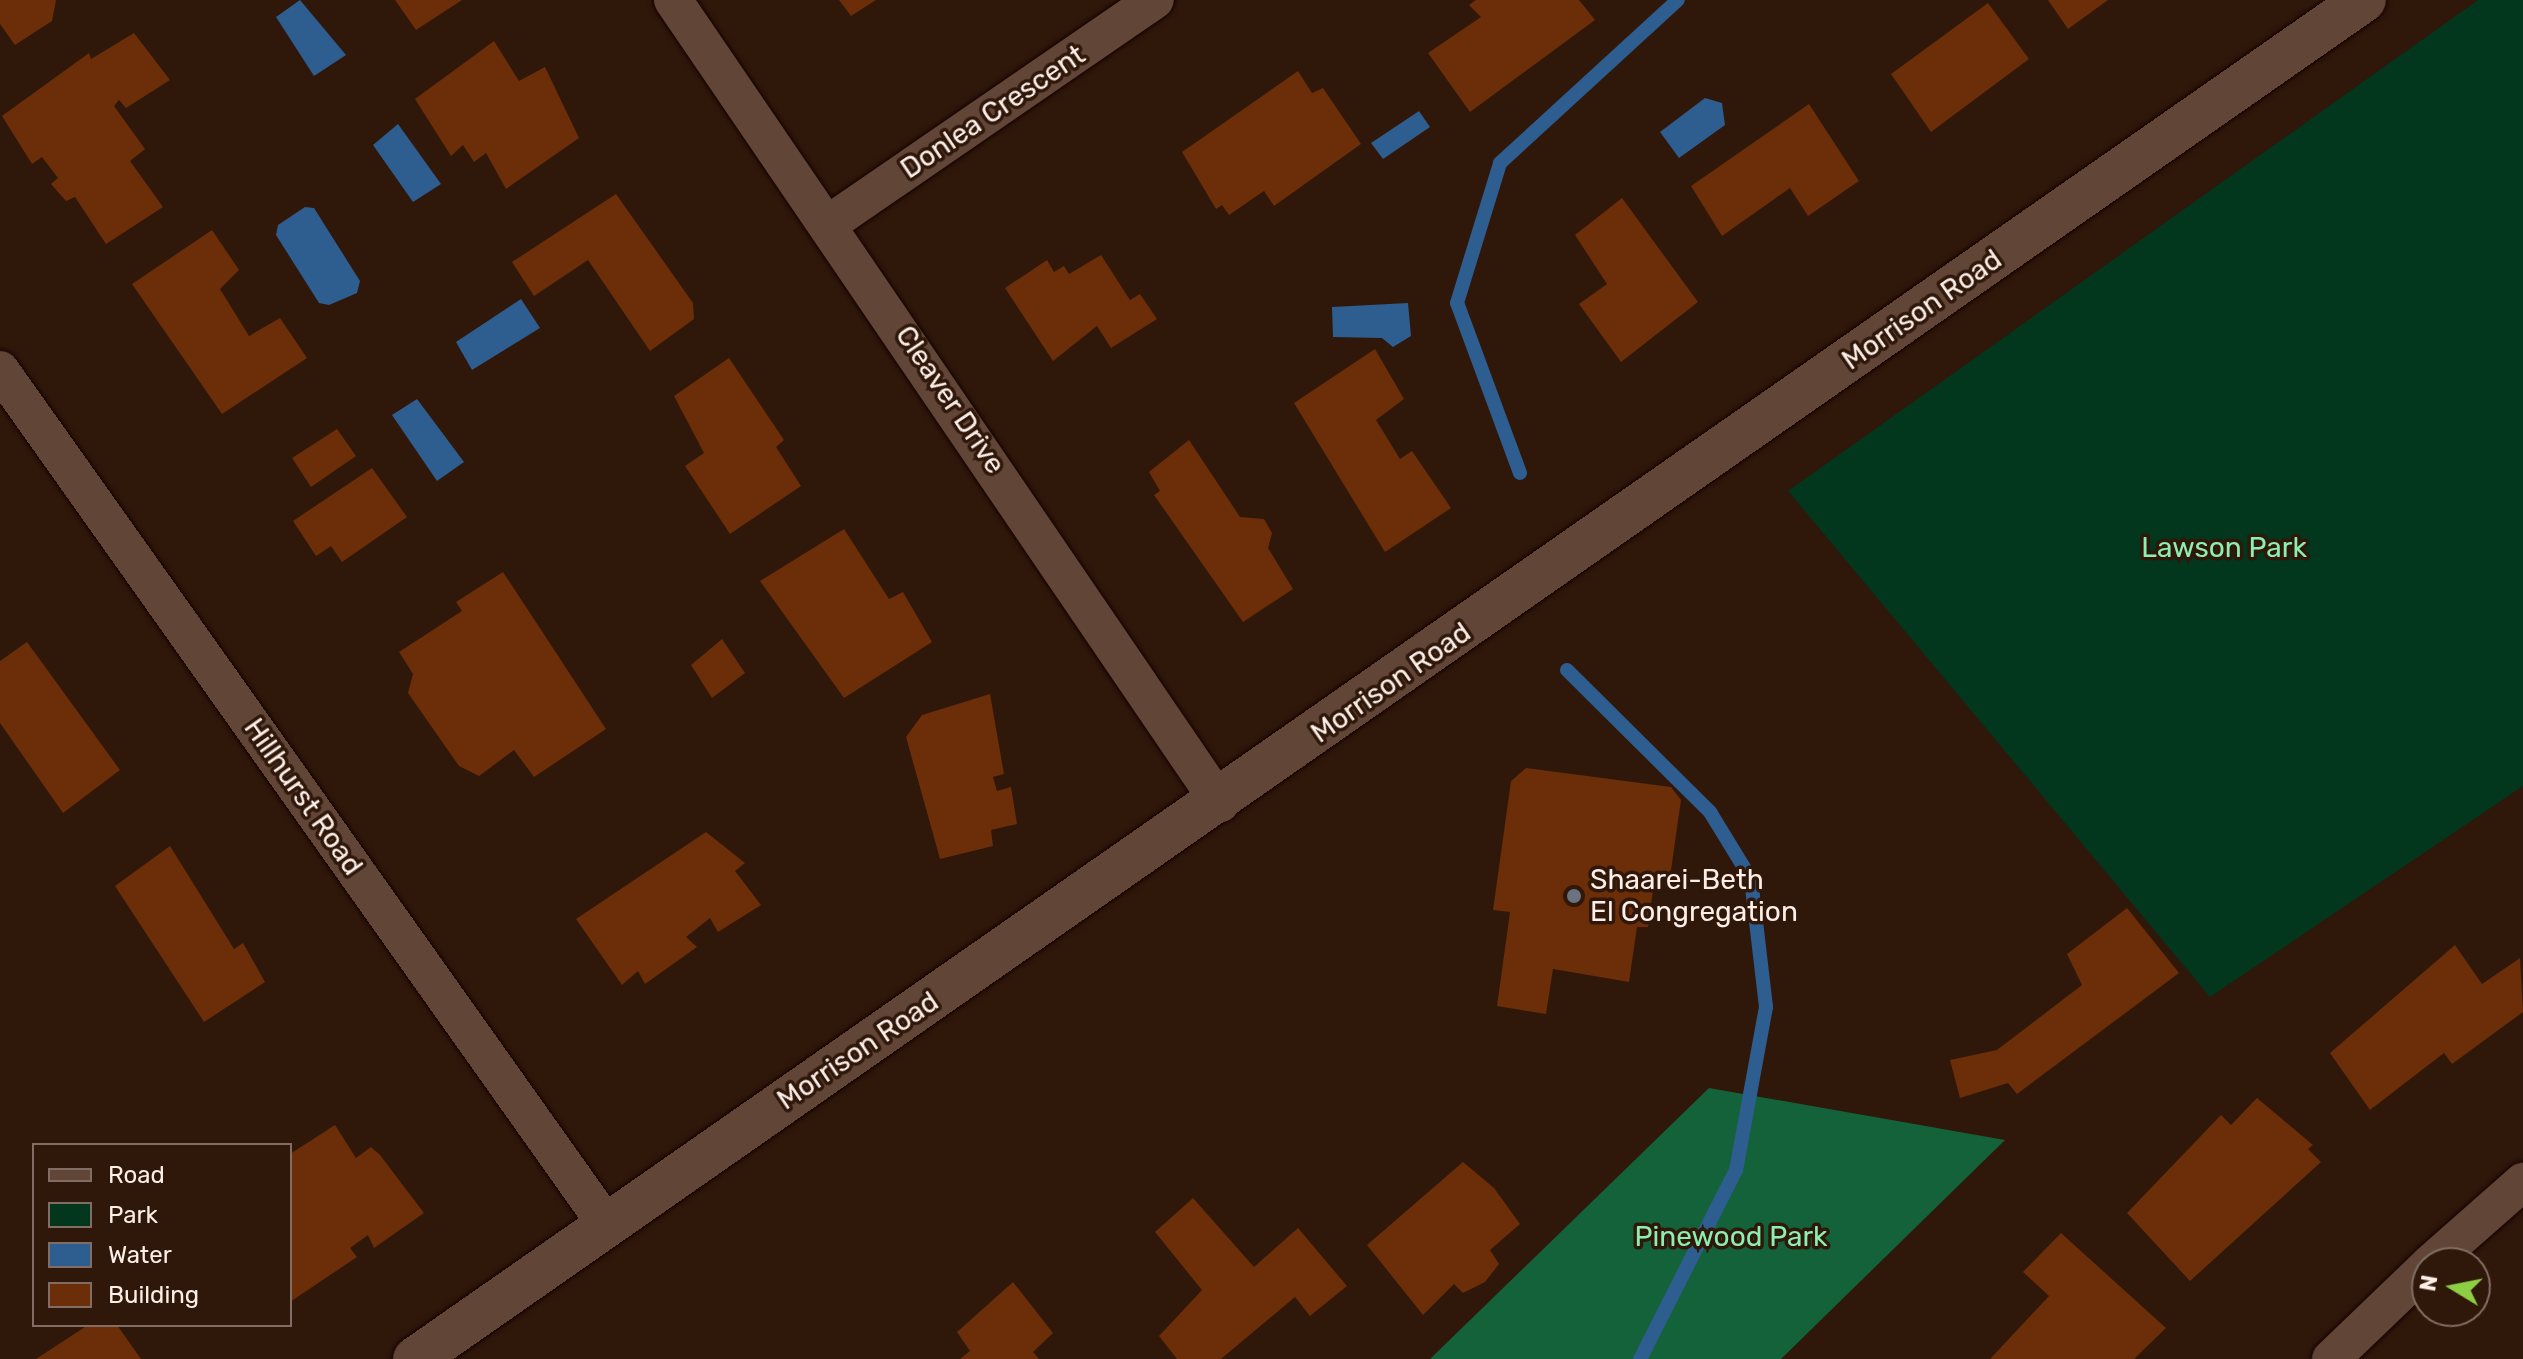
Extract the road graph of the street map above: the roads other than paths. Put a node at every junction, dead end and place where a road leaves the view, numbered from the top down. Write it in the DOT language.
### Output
graph roads {
  1 [pos="673,0"];
  2 [pos="1155,0"];
  3 [pos="2364,0"];
  4 [pos="830,223"];
  5 [pos="0,370"];
  6 [pos="1220,803"];
  7 [pos="2523,1182"];
  8 [pos="606,1224"];
  9 [pos="2449,1247"];
  10 [pos="2411,1282"];
  11 [pos="415,1359"];
  12 [pos="2331,1359"];
  1 -- 4 [label="street, Cleaver Drive"];
  2 -- 4 [label="street, Donlea Crescent"];
  3 -- 6 [label="street, Morrison Road"];
  4 -- 6 [label="street, Cleaver Drive"];
  5 -- 8 [label="street, Hillhurst Road"];
  6 -- 8 [label="street, Morrison Road"];
  7 -- 9 [label="street"];
  8 -- 11 [label="street, Morrison Road"];
  10 -- 12 [label="street"];
}
